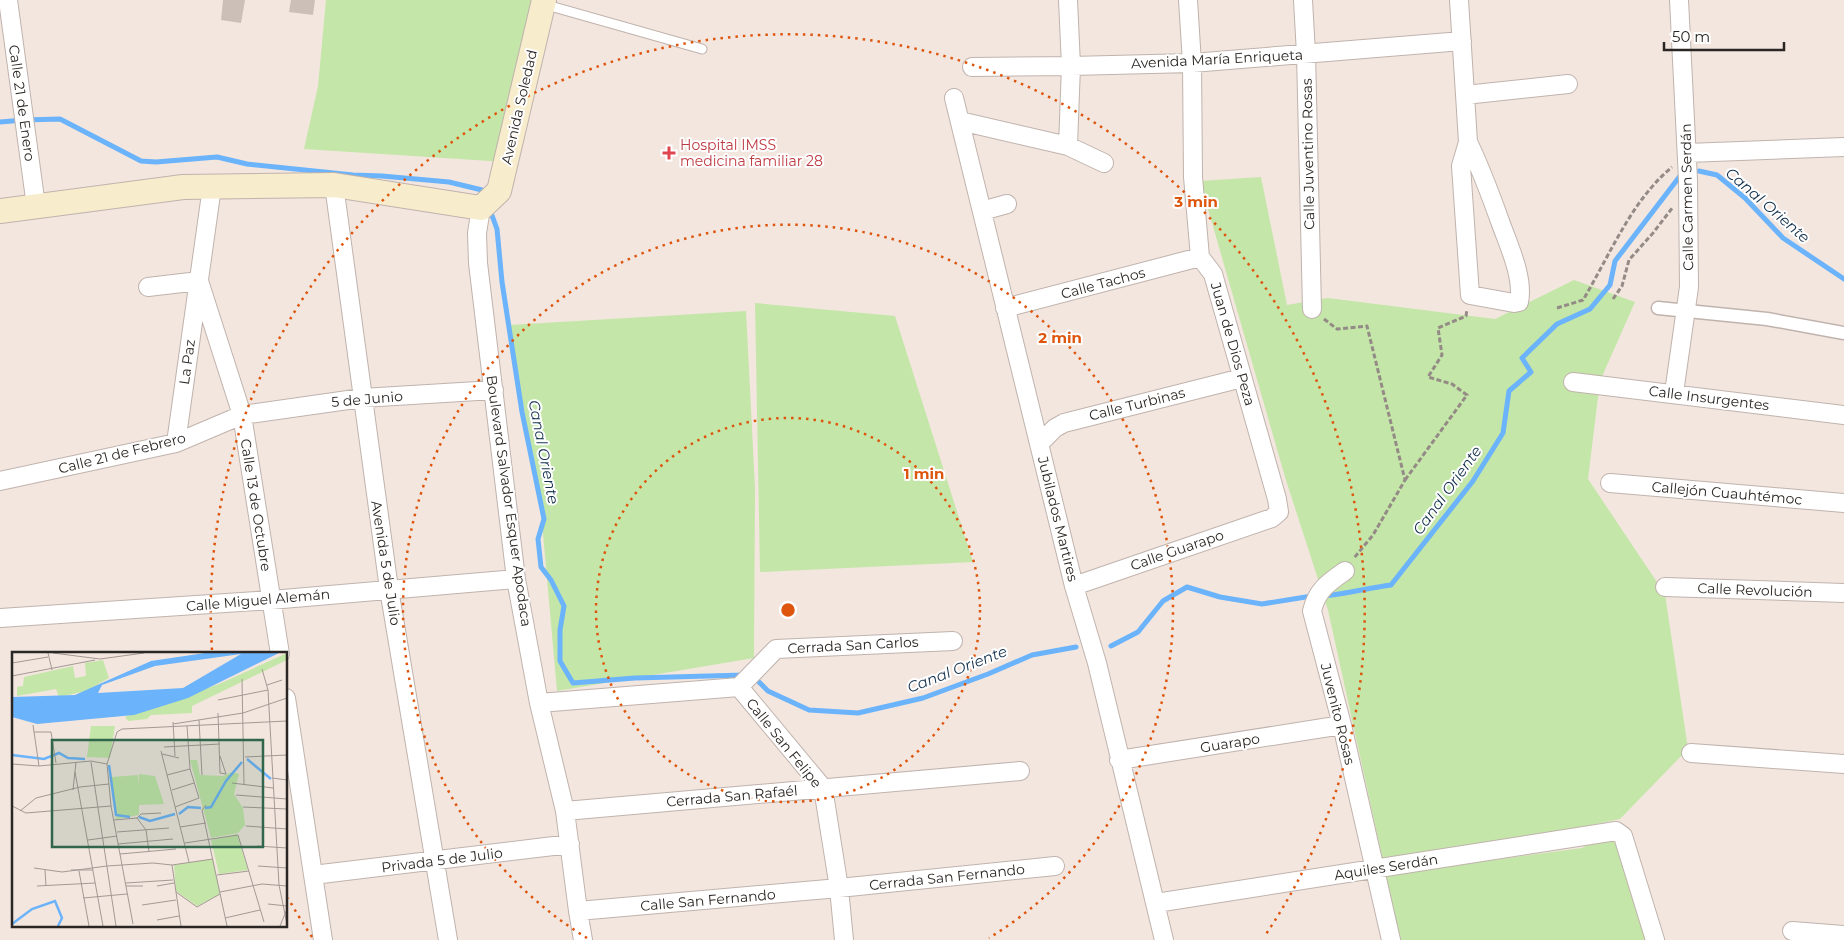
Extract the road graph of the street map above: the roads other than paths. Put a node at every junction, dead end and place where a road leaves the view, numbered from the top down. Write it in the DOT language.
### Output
graph roads {
  1 [pos="8,0"];
  2 [pos="1068,0"];
  3 [pos="1188,0"];
  4 [pos="1303,0"];
  5 [pos="1460,0"];
  6 [pos="1679,0"];
  7 [pos="543,2"];
  8 [pos="1462,41"];
  9 [pos="702,49"];
  10 [pos="1306,54"];
  11 [pos="1192,63"];
  12 [pos="1071,66"];
  13 [pos="972,67"];
  14 [pos="1568,84"];
  15 [pos="1465,95"];
  16 [pos="954,98"];
  17 [pos="960,121"];
  18 [pos="1468,142"];
  19 [pos="1068,146"];
  20 [pos="1844,147"];
  21 [pos="1688,153"];
  22 [pos="1104,163"];
  23 [pos="334,185"];
  24 [pos="212,187"];
  25 [pos="1007,204"];
  26 [pos="36,206"];
  27 [pos="481,208"];
  28 [pos="0,211"];
  29 [pos="982,211"];
  30 [pos="1200,257"];
  31 [pos="199,281"];
  32 [pos="148,287"];
  33 [pos="1006,308"];
  34 [pos="1658,308"];
  35 [pos="1312,309"];
  36 [pos="1686,310"];
  37 [pos="1844,333"];
  38 [pos="1242,378"];
  39 [pos="1573,382"];
  40 [pos="494,390"];
  41 [pos="1674,393"];
  42 [pos="362,398"];
  43 [pos="242,415"];
  44 [pos="1844,415"];
  45 [pos="176,443"];
  46 [pos="1039,444"];
  47 [pos="0,481"];
  48 [pos="1610,483"];
  49 [pos="1844,503"];
  50 [pos="1279,512"];
  51 [pos="1345,571"];
  52 [pos="516,579"];
  53 [pos="1074,586"];
  54 [pos="1665,587"];
  55 [pos="389,589"];
  56 [pos="1844,593"];
  57 [pos="271,600"];
  58 [pos="0,618"];
  59 [pos="953,641"];
  60 [pos="280,652"];
  61 [pos="738,687"];
  62 [pos="539,703"];
  63 [pos="288,711"];
  64 [pos="1342,725"];
  65 [pos="1691,753"];
  66 [pos="1119,760"];
  67 [pos="1844,764"];
  68 [pos="1020,771"];
  69 [pos="823,788"];
  70 [pos="565,811"];
  71 [pos="570,844"];
  72 [pos="435,861"];
  73 [pos="1055,866"];
  74 [pos="1376,869"];
  75 [pos="313,875"];
  76 [pos="839,888"];
  77 [pos="1156,903"];
  78 [pos="578,911"];
  79 [pos="1792,931"];
  80 [pos="1844,935"];
  81 [pos="323,940"];
  82 [pos="448,940"];
  83 [pos="584,940"];
  84 [pos="844,940"];
  85 [pos="1164,940"];
  86 [pos="1390,940"];
  87 [pos="1655,940"];
  1 -- 26 [label="street, Calle 21 de Enero"];
  2 -- 12 [label="street"];
  3 -- 11 [label="street"];
  4 -- 10 [label="street, Calle Juventino Rosas"];
  5 -- 8 [label="street"];
  6 -- 21 [label="street, Calle Carmen Serdán"];
  7 -- 9 [label="lane"];
  7 -- 27 [label="main road, Avenida Soledad"];
  8 -- 10 [label="street, Avenida María Enriqueta"];
  8 -- 15 [label="street"];
  10 -- 11 [label="street, Avenida María Enriqueta"];
  10 -- 35 [label="street, Calle Juventino Rosas"];
  11 -- 12 [label="street, Avenida María Enriqueta"];
  11 -- 30 [label="street"];
  12 -- 13 [label="street, Avenida María Enriqueta"];
  12 -- 19 [label="street"];
  14 -- 15 [label="street"];
  15 -- 18 [label="street"];
  16 -- 17 [label="street, Jubilados Martires"];
  17 -- 19 [label="street"];
  17 -- 29 [label="street, Jubilados Martires"];
  18 -- 18 [label="street"];
  19 -- 22 [label="street"];
  20 -- 21 [label="street"];
  21 -- 36 [label="street, Calle Carmen Serdán"];
  23 -- 24 [label="main road"];
  23 -- 27 [label="main road"];
  23 -- 42 [label="street, Avenida 5 de Julio"];
  24 -- 26 [label="main road"];
  24 -- 31 [label="street, La Paz"];
  25 -- 29 [label="street"];
  26 -- 28 [label="main road"];
  27 -- 40 [label="street, Boulevard Salvador Esquer Apodaca"];
  29 -- 33 [label="street, Jubilados Martires"];
  30 -- 33 [label="street, Calle Tachos"];
  30 -- 38 [label="street, Juan de Dios Peza"];
  31 -- 32 [label="street"];
  31 -- 43 [label="street, Calle 13 de Octubre"];
  31 -- 45 [label="street, La Paz"];
  33 -- 46 [label="street, Jubilados Martires"];
  34 -- 36 [label="street"];
  36 -- 37 [label="street"];
  36 -- 41 [label="street, Calle Carmen Serdán"];
  38 -- 46 [label="street, Calle Turbinas"];
  38 -- 50 [label="street, Juan de Dios Peza"];
  39 -- 41 [label="street, Calle Insurgentes"];
  40 -- 42 [label="street, 5 de Junio"];
  40 -- 52 [label="street, Boulevard Salvador Esquer Apodaca"];
  41 -- 44 [label="street, Calle Insurgentes"];
  42 -- 43 [label="street, 5 de Junio"];
  42 -- 55 [label="street, Avenida 5 de Julio"];
  43 -- 45 [label="street, Calle 21 de Febrero"];
  43 -- 57 [label="street, Calle 13 de Octubre"];
  45 -- 47 [label="street, Calle 21 de Febrero"];
  46 -- 53 [label="street, Jubilados Martires"];
  48 -- 49 [label="street, Callejón Cuauhtémoc"];
  50 -- 53 [label="street, Calle Guarapo"];
  51 -- 64 [label="street, Juvenito Rosas"];
  52 -- 55 [label="street, Calle Miguel Alemán"];
  52 -- 62 [label="street, Boulevard Salvador Esquer Apodaca"];
  53 -- 66 [label="street, Jubilados Martires"];
  54 -- 56 [label="street, Calle Revolución"];
  55 -- 57 [label="street, Calle Miguel Alemán"];
  55 -- 72 [label="street, Avenida 5 de Julio"];
  57 -- 58 [label="street, Calle Miguel Alemán"];
  57 -- 60 [label="street, Calle 13 de Octubre"];
  59 -- 61 [label="street, Cerrada San Carlos"];
  61 -- 62 [label="street, Calle San Felipe"];
  61 -- 69 [label="street, Calle San Felipe"];
  62 -- 70 [label="street, Boulevard Salvador Esquer Apodaca"];
  63 -- 75 [label="street"];
  64 -- 66 [label="street, Guarapo"];
  64 -- 74 [label="street, Juvenito Rosas"];
  65 -- 67 [label="street"];
  66 -- 77 [label="street, Jubilados Martires"];
  68 -- 69 [label="street, Cerrada San Rafaél"];
  69 -- 70 [label="street, Cerrada San Rafaél"];
  69 -- 76 [label="street, Calle San Felipe"];
  70 -- 71 [label="street, Boulevard Salvador Esquer Apodaca"];
  71 -- 72 [label="street, Privada 5 de Julio"];
  71 -- 78 [label="street, Boulevard Salvador Esquer Apodaca"];
  72 -- 75 [label="street, Privada 5 de Julio"];
  72 -- 82 [label="street, Avenida 5 de Julio"];
  73 -- 76 [label="street, Cerrada San Fernando"];
  74 -- 77 [label="street, Aquiles Serdán"];
  74 -- 86 [label="street, Juvenito Rosas"];
  74 -- 87 [label="street, Aquiles Serdán"];
  75 -- 81 [label="street"];
  76 -- 78 [label="street, Calle San Fernando"];
  76 -- 84 [label="street, Calle San Felipe"];
  77 -- 85 [label="street, Jubilados Martires"];
  78 -- 83 [label="street, Boulevard Salvador Esquer Apodaca"];
  79 -- 80 [label="street"];
}
